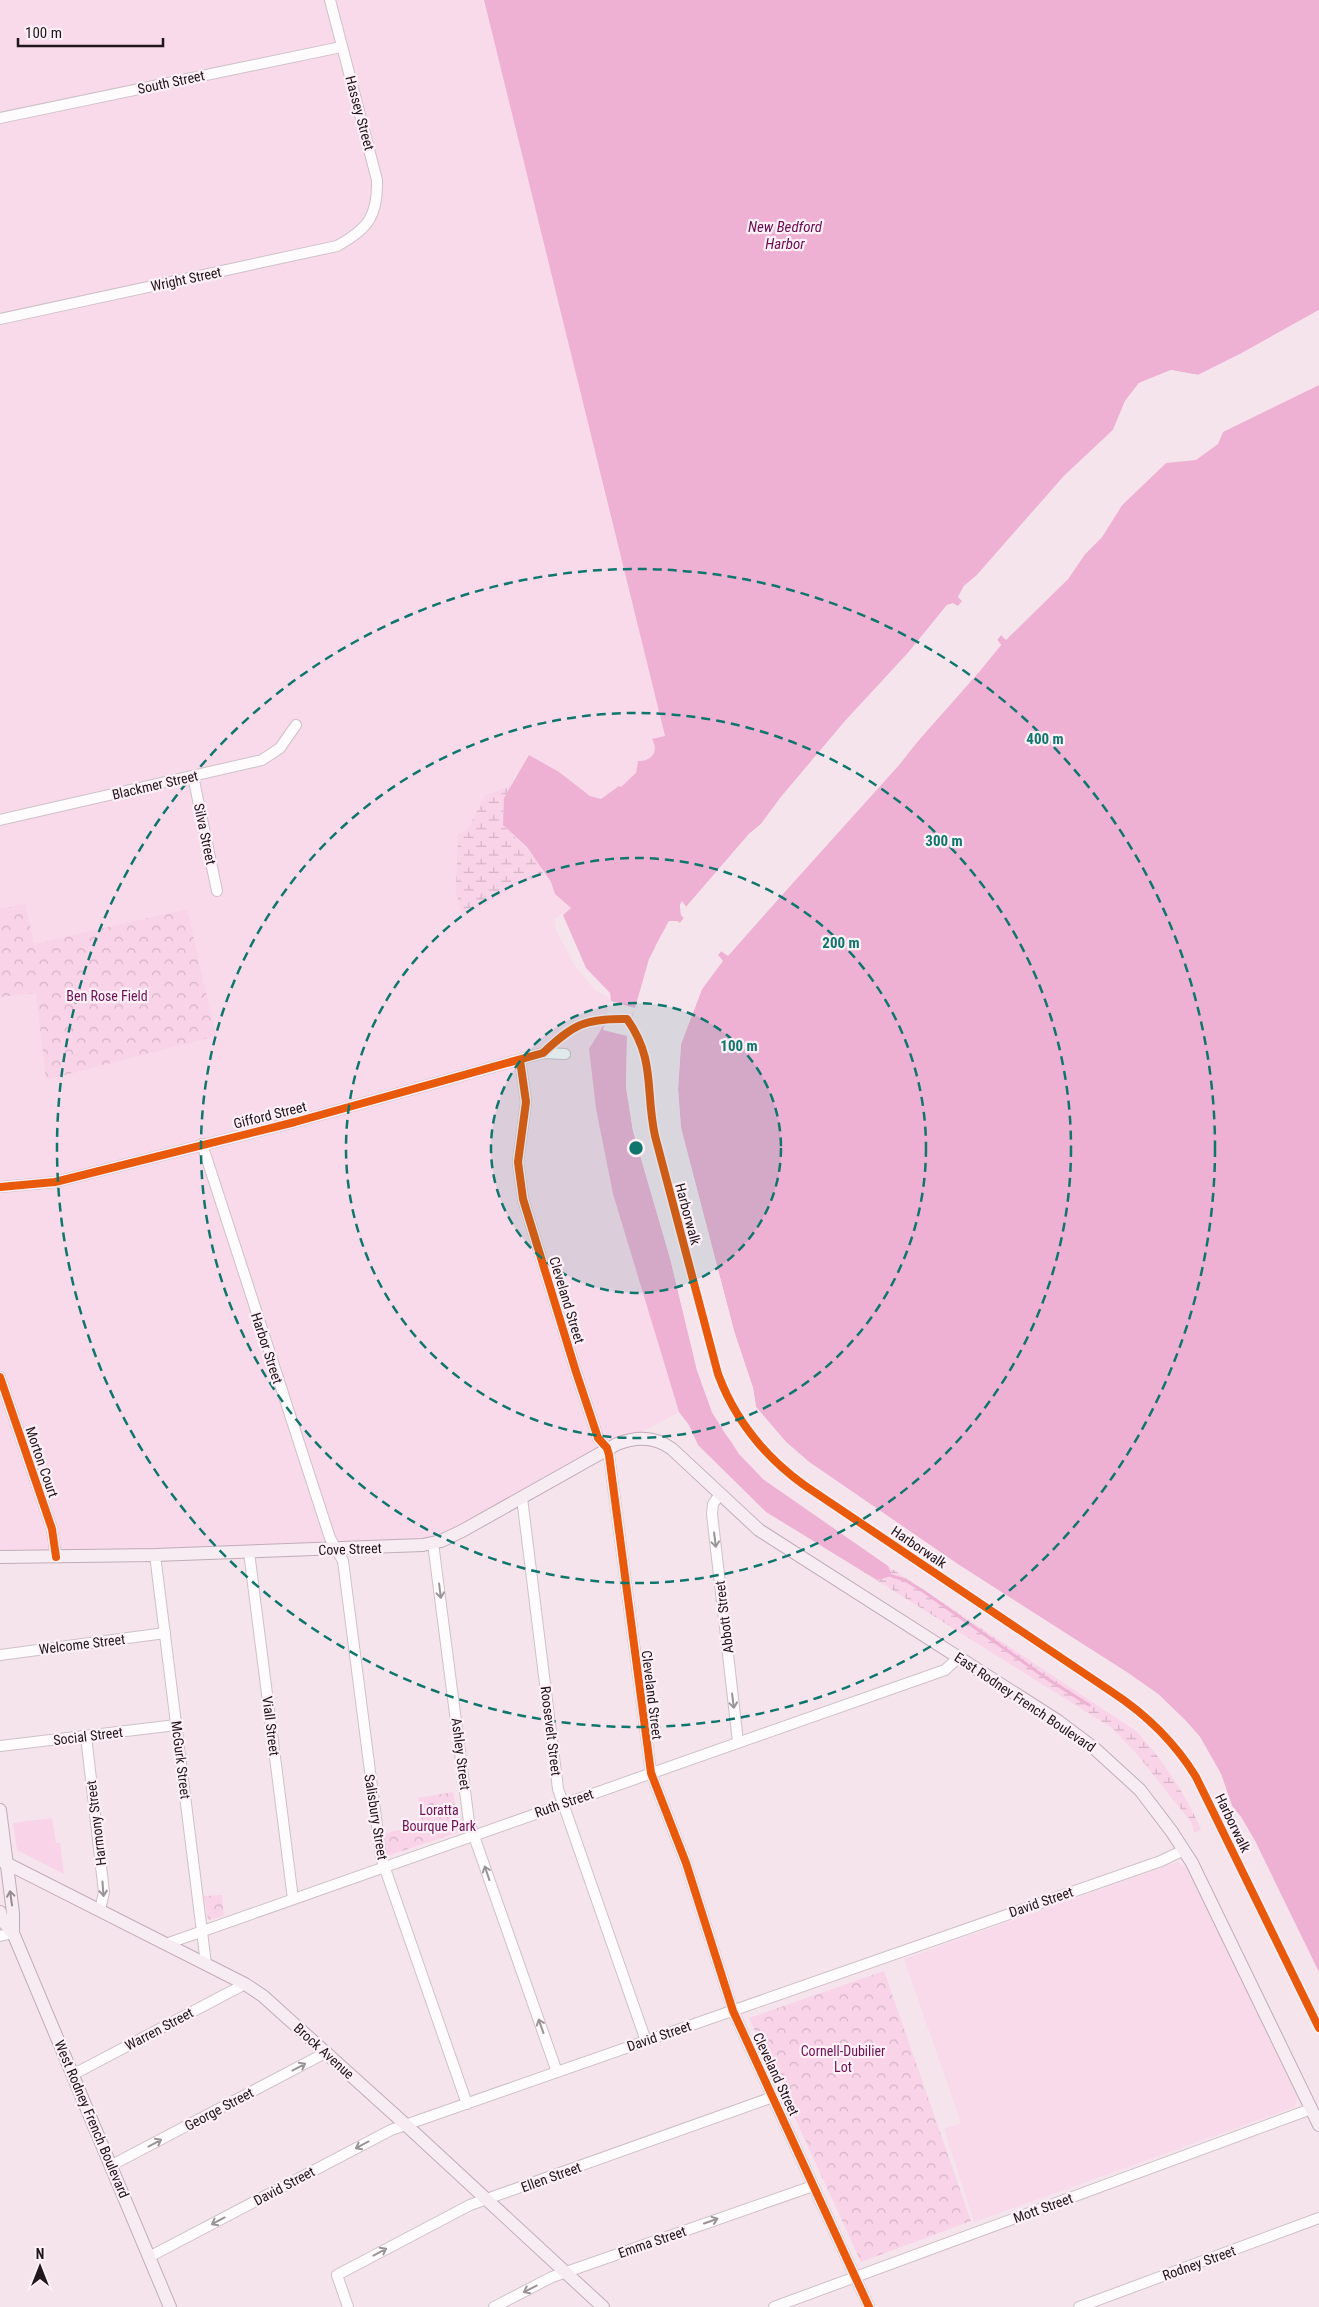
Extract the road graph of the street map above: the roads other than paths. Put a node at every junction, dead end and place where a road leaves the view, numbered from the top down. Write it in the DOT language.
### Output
graph roads {
  1 [pos="330,0"];
  2 [pos="341,47"];
  3 [pos="0,118"];
  4 [pos="366,225"];
  5 [pos="0,319"];
  6 [pos="296,725"];
  7 [pos="193,776"];
  8 [pos="0,820"];
  9 [pos="217,891"];
  10 [pos="565,1054"];
  11 [pos="520,1060"];
  12 [pos="202,1144"];
  13 [pos="0,1187"];
  14 [pos="0,1376"];
  15 [pos="608,1448"];
  16 [pos="672,1449"];
  17 [pos="720,1494"];
  18 [pos="522,1498"];
  19 [pos="433,1543"];
  20 [pos="337,1550"];
  21 [pos="248,1552"];
  22 [pos="155,1555"];
  23 [pos="0,1557"];
  24 [pos="56,1557"];
  25 [pos="165,1633"];
  26 [pos="0,1655"];
  27 [pos="958,1658"];
  28 [pos="176,1725"];
  29 [pos="86,1736"];
  30 [pos="738,1742"];
  31 [pos="0,1746"];
  32 [pos="651,1773"];
  33 [pos="563,1804"];
  34 [pos="0,1810"];
  35 [pos="474,1835"];
  36 [pos="1184,1850"];
  37 [pos="3,1862"];
  38 [pos="384,1867"];
  39 [pos="293,1899"];
  40 [pos="100,1910"];
  41 [pos="0,1912"];
  42 [pos="202,1931"];
  43 [pos="13,1933"];
  44 [pos="0,1936"];
  45 [pos="166,1944"];
  46 [pos="206,1964"];
  47 [pos="245,1984"];
  48 [pos="733,2011"];
  49 [pos="646,2041"];
  50 [pos="327,2052"];
  51 [pos="557,2072"];
  52 [pos="74,2074"];
  53 [pos="773,2097"];
  54 [pos="467,2104"];
  55 [pos="1311,2109"];
  56 [pos="406,2125"];
  57 [pos="1319,2125"];
  58 [pos="112,2165"];
  59 [pos="813,2186"];
  60 [pos="487,2199"];
  61 [pos="1319,2218"];
  62 [pos="149,2257"];
  63 [pos="566,2272"];
  64 [pos="856,2277"];
  65 [pos="170,2307"];
  66 [pos="348,2307"];
  67 [pos="494,2307"];
  68 [pos="603,2307"];
  69 [pos="774,2307"];
  70 [pos="869,2307"];
  71 [pos="1079,2307"];
  1 -- 2 [label="street, Hassey Street"];
  2 -- 3 [label="street, South Street"];
  2 -- 4 [label="street, Hassey Street"];
  4 -- 5 [label="street, Wright Street"];
  6 -- 7 [label="street, Blackmer Street"];
  7 -- 8 [label="street, Blackmer Street"];
  7 -- 9 [label="street, Silva Street"];
  10 -- 11 [label="street, Gifford Street"];
  11 -- 12 [label="street, Gifford Street"];
  11 -- 15 [label="street, Cleveland Street"];
  12 -- 13 [label="street, Gifford Street"];
  12 -- 20 [label="street, Harbor Street"];
  14 -- 24 [label="street, Morton Court"];
  15 -- 16 [label="main road, Cove Street"];
  15 -- 18 [label="main road, Cove Street"];
  15 -- 32 [label="street, Cleveland Street"];
  16 -- 17 [label="main road, East Rodney French Boulevard"];
  17 -- 27 [label="main road, East Rodney French Boulevard"];
  17 -- 30 [label="street, Abbott Street, one-way"];
  18 -- 19 [label="main road, Cove Street"];
  18 -- 33 [label="street, Roosevelt Street"];
  19 -- 20 [label="main road, Cove Street"];
  19 -- 35 [label="street, Ashley Street, one-way"];
  20 -- 21 [label="main road, Cove Street"];
  20 -- 38 [label="street, Salisbury Street"];
  21 -- 22 [label="main road, Cove Street"];
  21 -- 39 [label="street, Viall Street"];
  22 -- 24 [label="main road, Cove Street"];
  22 -- 25 [label="street, McGurk Street"];
  23 -- 24 [label="main road, Cove Street"];
  25 -- 26 [label="street, Welcome Street"];
  25 -- 28 [label="street, McGurk Street"];
  27 -- 30 [label="street, Ruth Street"];
  27 -- 36 [label="main road, East Rodney French Boulevard"];
  28 -- 29 [label="street, Social Street"];
  28 -- 42 [label="street, McGurk Street"];
  29 -- 31 [label="street, Social Street"];
  29 -- 40 [label="street, Harmony Street, one-way"];
  30 -- 32 [label="street, Ruth Street"];
  32 -- 33 [label="street, Ruth Street"];
  32 -- 48 [label="street, Cleveland Street"];
  33 -- 35 [label="street, Ruth Street"];
  33 -- 49 [label="street, Roosevelt Street"];
  34 -- 37 [label="main road, West Rodney French Boulevard"];
  35 -- 38 [label="street, Ruth Street"];
  51 -- 35 [label="street, Ashley Street, one-way"];
  36 -- 48 [label="street, David Street"];
  36 -- 55 [label="main road, East Rodney French Boulevard"];
  37 -- 40 [label="main road, Brock Avenue"];
  43 -- 37 [label="main road, West Rodney French Boulevard, one-way"];
  38 -- 39 [label="street, Ruth Street"];
  38 -- 54 [label="street, Salisbury Street"];
  39 -- 42 [label="street, Ruth Street"];
  40 -- 45 [label="main road, Brock Avenue"];
  41 -- 43 [label="main road, West Rodney French Boulevard"];
  42 -- 45 [label="street, Ruth Street"];
  42 -- 46 [label="street, McGurk Street"];
  43 -- 44 [label="street"];
  43 -- 52 [label="main road, West Rodney French Boulevard"];
  45 -- 46 [label="main road, Brock Avenue"];
  46 -- 47 [label="main road, Brock Avenue"];
  47 -- 50 [label="main road, Brock Avenue"];
  47 -- 52 [label="street, Warren Street"];
  48 -- 49 [label="street, David Street"];
  48 -- 53 [label="street, Cleveland Street"];
  49 -- 51 [label="street, David Street"];
  50 -- 56 [label="main road, Brock Avenue"];
  58 -- 50 [label="street, George Street, one-way"];
  51 -- 54 [label="street, David Street"];
  52 -- 58 [label="main road, West Rodney French Boulevard"];
  53 -- 59 [label="street, Cleveland Street"];
  53 -- 60 [label="street, Ellen Street"];
  54 -- 56 [label="street, David Street"];
  55 -- 57 [label="main road, East Rodney French Boulevard"];
  55 -- 64 [label="street, Mott Street"];
  56 -- 60 [label="main road, Brock Avenue"];
  56 -- 62 [label="street, David Street, one-way"];
  58 -- 62 [label="main road, West Rodney French Boulevard"];
  63 -- 59 [label="street, Emma Street, one-way"];
  59 -- 64 [label="street, Cleveland Street"];
  60 -- 63 [label="main road, Brock Avenue"];
  66 -- 60 [label="street, Ellen Street, one-way"];
  61 -- 71 [label="street, Rodney Street"];
  62 -- 65 [label="main road, West Rodney French Boulevard"];
  63 -- 67 [label="street, Emma Street, one-way"];
  63 -- 68 [label="main road, Brock Avenue"];
  64 -- 69 [label="street, Mott Street"];
  64 -- 70 [label="street, Cleveland Street"];
}
